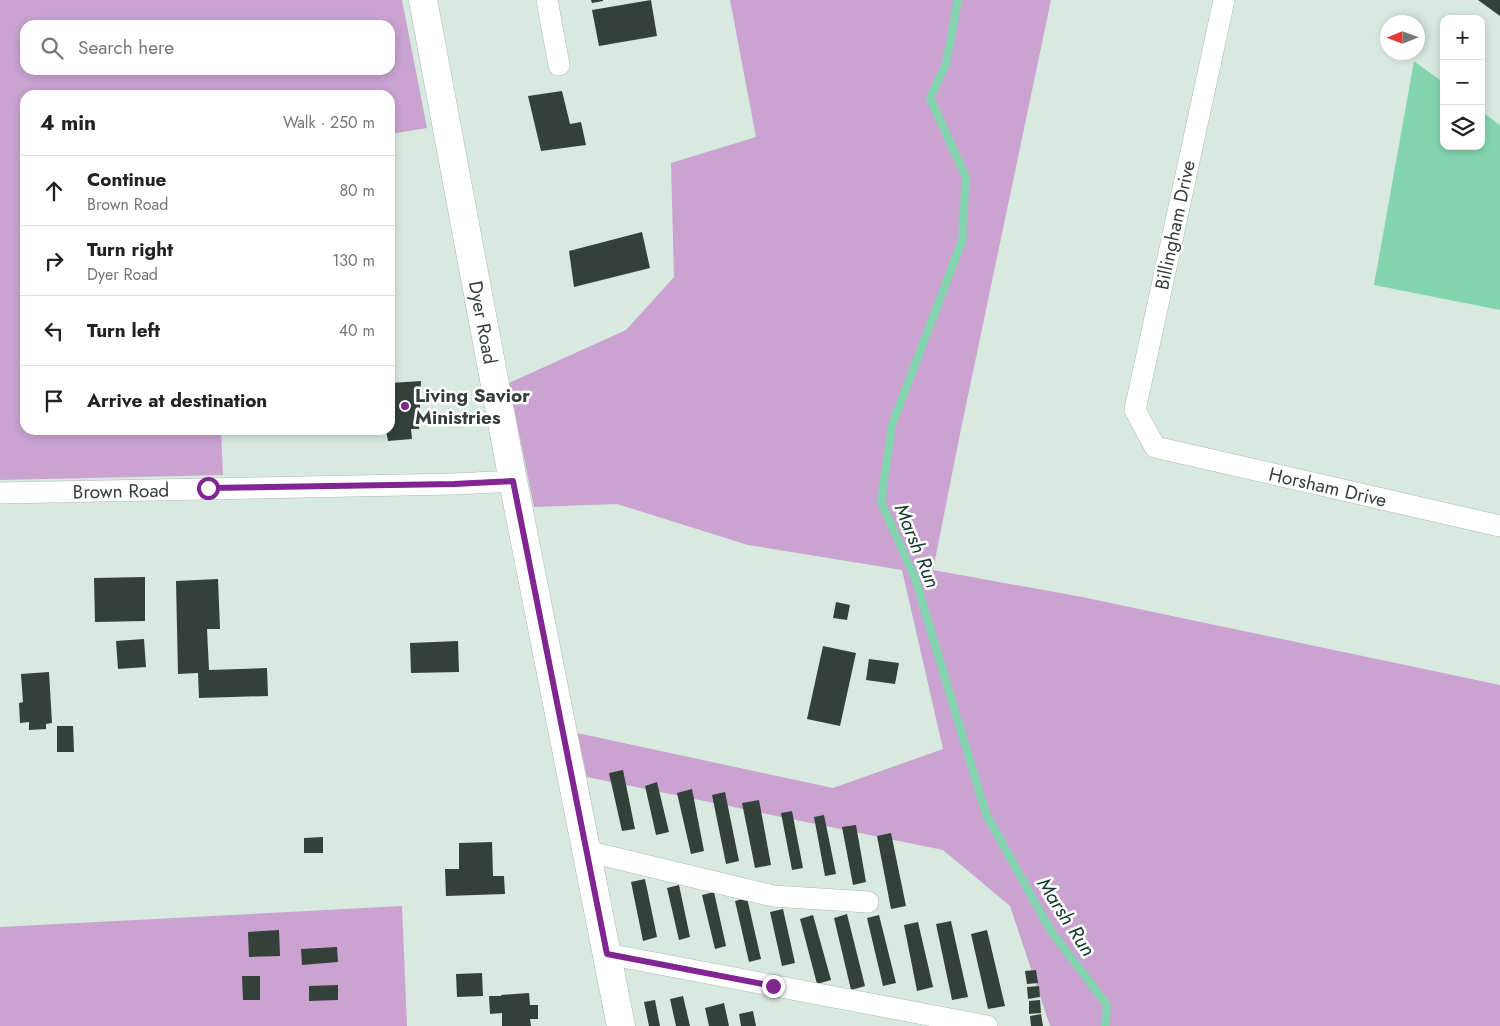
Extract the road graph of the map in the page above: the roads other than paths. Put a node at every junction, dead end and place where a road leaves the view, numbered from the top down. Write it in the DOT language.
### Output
graph roads {
  1 [pos="423,0"];
  2 [pos="547,0"];
  3 [pos="1224,0"];
  4 [pos="560,65"];
  5 [pos="1155,447"];
  6 [pos="513,481"];
  7 [pos="0,493"];
  8 [pos="1500,526"];
  9 [pos="586,851"];
  10 [pos="868,902"];
  11 [pos="607,954"];
  12 [pos="621,1026"];
  13 [pos="987,1026"];
  1 -- 6 [label="street, Dyer Road"];
  2 -- 4 [label="street"];
  3 -- 5 [label="street, Billingham Drive"];
  5 -- 8 [label="street, Horsham Drive"];
  6 -- 7 [label="street, Brown Road"];
  6 -- 9 [label="street, Dyer Road"];
  9 -- 10 [label="street"];
  9 -- 11 [label="street, Dyer Road"];
  11 -- 12 [label="street, Dyer Road"];
  11 -- 13 [label="street"];
}
